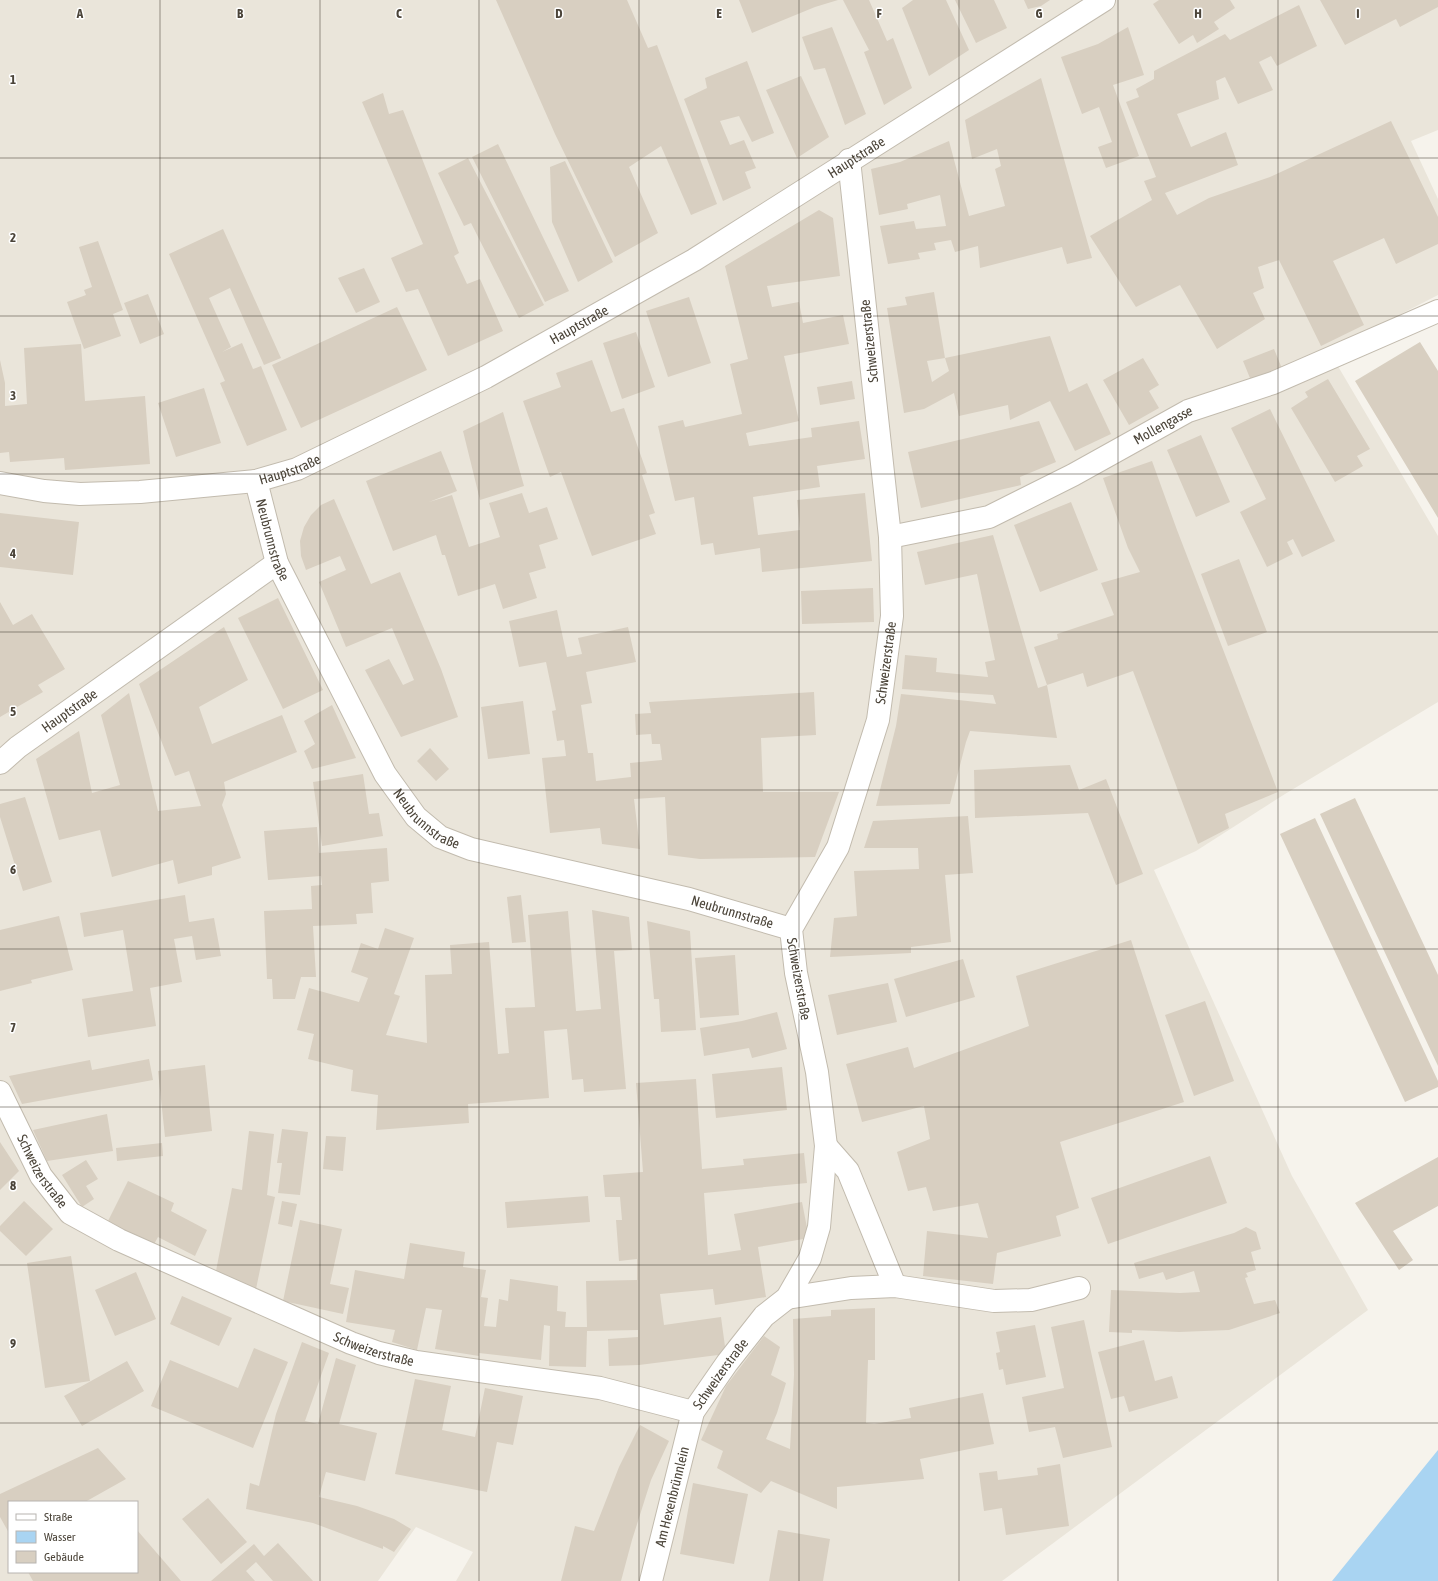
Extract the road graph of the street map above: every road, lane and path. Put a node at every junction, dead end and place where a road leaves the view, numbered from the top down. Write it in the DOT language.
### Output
graph roads {
  1 [pos="1104,0"];
  2 [pos="849,160"];
  3 [pos="1438,311"];
  4 [pos="256,481"];
  5 [pos="0,483"];
  6 [pos="890,537"];
  7 [pos="277,563"];
  8 [pos="0,763"];
  9 [pos="790,929"];
  10 [pos="0,1092"];
  11 [pos="826,1146"];
  12 [pos="896,1286"];
  13 [pos="1079,1288"];
  14 [pos="787,1298"];
  15 [pos="693,1412"];
  16 [pos="651,1581"];
  1 -- 2 [label="street, Hauptstraße"];
  2 -- 4 [label="street, Hauptstraße"];
  2 -- 6 [label="street, Schweizerstraße"];
  3 -- 6 [label="street, Mollengasse"];
  4 -- 5 [label="street, Hauptstraße"];
  4 -- 7 [label="street, Neubrunnstraße"];
  6 -- 9 [label="street, Schweizerstraße"];
  7 -- 8 [label="street, Hauptstraße"];
  7 -- 9 [label="street, Neubrunnstraße"];
  9 -- 11 [label="street, Schweizerstraße"];
  10 -- 15 [label="street, Schweizerstraße"];
  11 -- 12 [label="street"];
  11 -- 14 [label="street, Schweizerstraße"];
  12 -- 13 [label="street, Schweizerstraße"];
  12 -- 14 [label="street, Schweizerstraße"];
  14 -- 15 [label="street, Schweizerstraße"];
  15 -- 16 [label="street, Am Hexenbrünnlein"];
}
